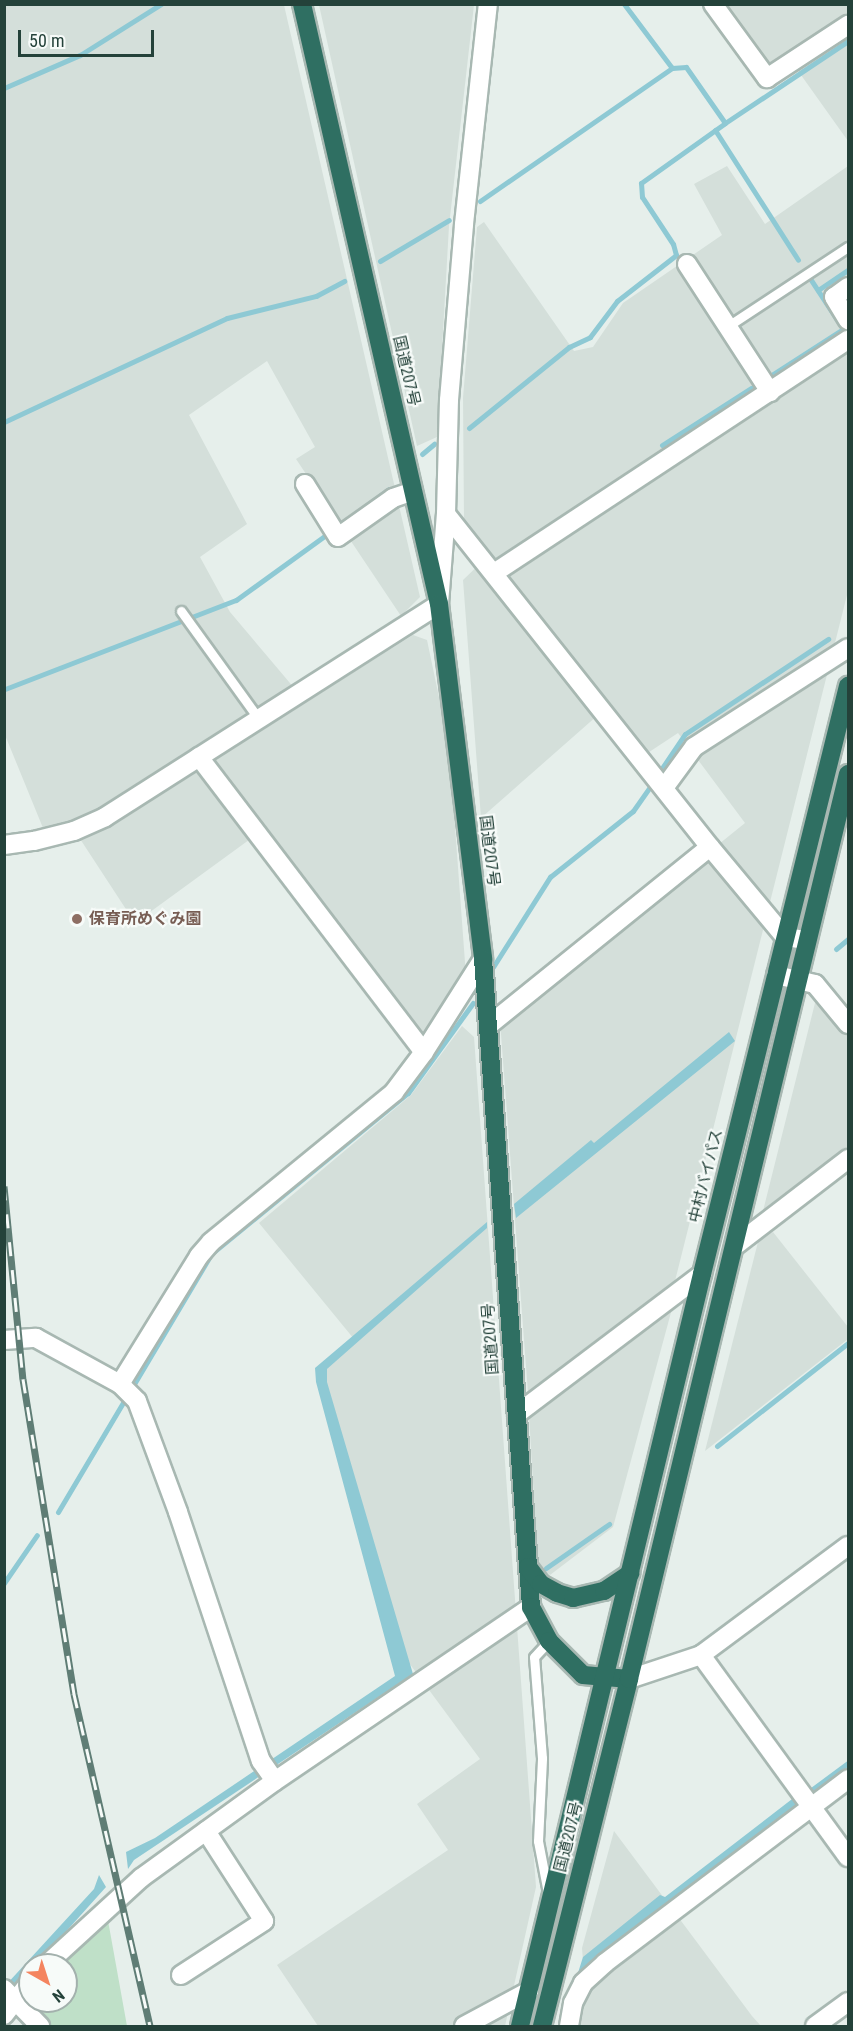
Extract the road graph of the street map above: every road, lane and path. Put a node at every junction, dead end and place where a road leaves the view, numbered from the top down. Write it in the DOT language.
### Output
graph roads {
  1 [pos="302,4"];
  2 [pos="488,4"];
  3 [pos="713,4"];
  4 [pos="849,25"];
  5 [pos="849,247"];
  6 [pos="687,264"];
  7 [pos="849,287"];
  8 [pos="849,320"];
  9 [pos="728,326"];
  10 [pos="846,348"];
  11 [pos="770,392"];
  12 [pos="305,484"];
  13 [pos="413,490"];
  14 [pos="446,514"];
  15 [pos="494,573"];
  16 [pos="439,604"];
  17 [pos="182,611"];
  18 [pos="849,648"];
  19 [pos="849,686"];
  20 [pos="259,719"];
  21 [pos="199,757"];
  22 [pos="849,774"];
  23 [pos="658,781"];
  24 [pos="4,845"];
  25 [pos="710,847"];
  26 [pos="785,937"];
  27 [pos="807,940"];
  28 [pos="483,959"];
  29 [pos="776,975"];
  30 [pos="800,979"];
  31 [pos="849,1024"];
  32 [pos="488,1026"];
  33 [pos="424,1052"];
  34 [pos="849,1159"];
  35 [pos="735,1246"];
  36 [pos="702,1274"];
  37 [pos="4,1340"];
  38 [pos="126,1390"];
  39 [pos="517,1414"];
  40 [pos="849,1546"];
  41 [pos="528,1567"];
  42 [pos="631,1573"];
  43 [pos="531,1607"];
  44 [pos="549,1641"];
  45 [pos="701,1655"];
  46 [pos="606,1677"];
  47 [pos="629,1679"];
  48 [pos="269,1772"];
  49 [pos="849,1779"];
  50 [pos="811,1806"];
  51 [pos="206,1831"];
  52 [pos="849,1857"];
  53 [pos="550,1905"];
  54 [pos="59,1953"];
  55 [pos="181,1975"];
  56 [pos="529,1991"];
  57 [pos="8,2001"];
  58 [pos="849,2002"];
  59 [pos="40,2026"];
  60 [pos="464,2026"];
  61 [pos="520,2026"];
  62 [pos="542,2026"];
  63 [pos="569,2026"];
  64 [pos="815,2026"];
  1 -- 13 [label="highway, 国道207号"];
  2 -- 14 [label="street"];
  3 -- 4 [label="street"];
  5 -- 9 [label="lane"];
  6 -- 9 [label="street"];
  7 -- 8 [label="street"];
  9 -- 11 [label="street"];
  10 -- 11 [label="street"];
  11 -- 15 [label="street"];
  12 -- 13 [label="street"];
  13 -- 16 [label="highway, 国道207号"];
  14 -- 15 [label="street"];
  14 -- 16 [label="street"];
  15 -- 23 [label="street"];
  16 -- 20 [label="street"];
  16 -- 28 [label="highway, 国道207号"];
  17 -- 20 [label="lane"];
  18 -- 23 [label="street"];
  19 -- 26 [label="highway, 中村バイパス"];
  20 -- 21 [label="street"];
  21 -- 24 [label="street"];
  21 -- 33 [label="street"];
  22 -- 27 [label="highway"];
  23 -- 25 [label="street"];
  25 -- 26 [label="street"];
  25 -- 32 [label="street"];
  26 -- 27 [label="street"];
  26 -- 29 [label="highway, 中村バイパス"];
  27 -- 30 [label="highway"];
  28 -- 32 [label="highway, 国道207号"];
  28 -- 33 [label="street"];
  29 -- 30 [label="street"];
  29 -- 36 [label="highway, 中村バイパス"];
  30 -- 31 [label="street"];
  30 -- 35 [label="highway"];
  32 -- 39 [label="highway, 国道207号"];
  33 -- 38 [label="street"];
  34 -- 35 [label="street"];
  35 -- 47 [label="highway"];
  36 -- 39 [label="street"];
  36 -- 42 [label="highway, 中村バイパス"];
  37 -- 38 [label="street"];
  38 -- 48 [label="street"];
  39 -- 41 [label="highway, 国道207号"];
  40 -- 45 [label="street"];
  41 -- 42 [label="highway"];
  41 -- 43 [label="highway, 国道207号"];
  42 -- 46 [label="highway, 中村バイパス"];
  43 -- 44 [label="highway, 国道207号"];
  43 -- 48 [label="street"];
  44 -- 46 [label="highway, 国道207号"];
  44 -- 53 [label="lane"];
  45 -- 47 [label="street"];
  45 -- 50 [label="street"];
  46 -- 47 [label="highway, 国道207号"];
  46 -- 53 [label="highway, 国道207号"];
  47 -- 62 [label="highway, 国道207号"];
  48 -- 51 [label="street"];
  49 -- 50 [label="street"];
  50 -- 52 [label="street"];
  50 -- 63 [label="street"];
  51 -- 54 [label="street"];
  51 -- 55 [label="street"];
  53 -- 56 [label="highway, 国道207号"];
  56 -- 60 [label="street"];
  56 -- 61 [label="highway, 国道207号"];
  57 -- 59 [label="street"];
  58 -- 64 [label="street"];
}
